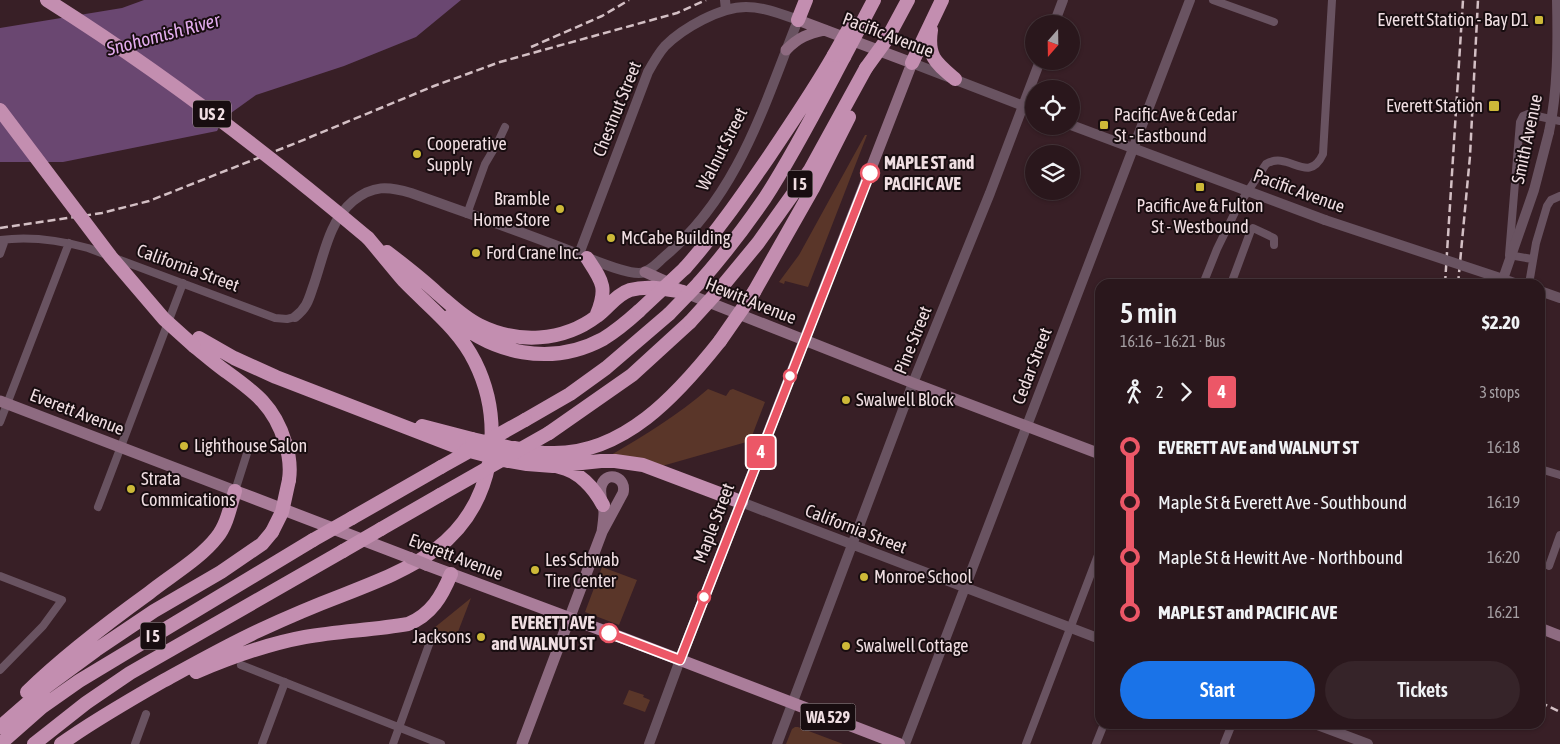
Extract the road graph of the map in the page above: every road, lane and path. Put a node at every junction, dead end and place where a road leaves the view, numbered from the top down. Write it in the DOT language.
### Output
graph roads {
  1 [pos="47,0"];
  2 [pos="806,0"];
  3 [pos="865,0"];
  4 [pos="874,0"];
  5 [pos="908,0"];
  6 [pos="942,0"];
  7 [pos="1063,0"];
  8 [pos="1190,0"];
  9 [pos="1213,0"];
  10 [pos="1332,0"];
  11 [pos="1557,0"];
  12 [pos="725,5"];
  13 [pos="1057,15"];
  14 [pos="798,20"];
  15 [pos="932,20"];
  16 [pos="1274,22"];
  17 [pos="825,30"];
  18 [pos="786,50"];
  19 [pos="839,56"];
  20 [pos="912,63"];
  21 [pos="869,69"];
  22 [pos="1037,70"];
  23 [pos="955,79"];
  24 [pos="1024,106"];
  25 [pos="0,110"];
  26 [pos="1556,120"];
  27 [pos="505,126"];
  28 [pos="1080,128"];
  29 [pos="1132,148"];
  30 [pos="1247,191"];
  31 [pos="1560,196"];
  32 [pos="467,214"];
  33 [pos="368,238"];
  34 [pos="2,240"];
  35 [pos="69,243"];
  36 [pos="1274,245"];
  37 [pos="0,254"];
  38 [pos="583,256"];
  39 [pos="1532,258"];
  40 [pos="645,272"];
  41 [pos="1205,279"];
  42 [pos="1233,279"];
  43 [pos="1503,279"];
  44 [pos="1529,279"];
  45 [pos="183,283"];
  46 [pos="683,292"];
  47 [pos="1545,293"];
  48 [pos="1560,298"];
  49 [pos="295,317"];
  50 [pos="596,317"];
  51 [pos="804,341"];
  52 [pos="197,342"];
  53 [pos="913,383"];
  54 [pos="3,402"];
  55 [pos="0,422"];
  56 [pos="1027,426"];
  57 [pos="120,447"];
  58 [pos="249,447"];
  59 [pos="1095,452"];
  60 [pos="510,455"];
  61 [pos="553,466"];
  62 [pos="1545,470"];
  63 [pos="1560,475"];
  64 [pos="235,491"];
  65 [pos="741,502"];
  66 [pos="603,505"];
  67 [pos="98,507"];
  68 [pos="602,532"];
  69 [pos="1560,534"];
  70 [pos="852,544"];
  71 [pos="1095,563"];
  72 [pos="1549,566"];
  73 [pos="451,574"];
  74 [pos="0,576"];
  75 [pos="964,587"];
  76 [pos="569,618"];
  77 [pos="1071,628"];
  78 [pos="1545,630"];
  79 [pos="1560,636"];
  80 [pos="438,637"];
  81 [pos="1095,637"];
  82 [pos="680,660"];
  83 [pos="241,665"];
  84 [pos="0,670"];
  85 [pos="285,682"];
  86 [pos="131,699"];
  87 [pos="793,703"];
  88 [pos="146,714"];
  89 [pos="0,719"];
  90 [pos="0,728"];
  91 [pos="399,728"];
  92 [pos="1102,729"];
  93 [pos="1230,729"];
  94 [pos="1326,729"];
  95 [pos="1352,741"];
  96 [pos="0,744"];
  97 [pos="34,744"];
  98 [pos="61,744"];
  99 [pos="135,744"];
  100 [pos="262,744"];
  101 [pos="393,744"];
  102 [pos="441,744"];
  103 [pos="522,744"];
  104 [pos="649,744"];
  105 [pos="777,744"];
  106 [pos="899,744"];
  107 [pos="905,744"];
  108 [pos="1026,744"];
  109 [pos="1096,744"];
  110 [pos="1224,744"];
  111 [pos="1368,744"];
  1 -- 33 [label="highway, US 2, bridge"];
  2 -- 14 [label="highway"];
  3 -- 19 [label="highway, bridge"];
  4 -- 19 [label="highway, I 5, bridge"];
  5 -- 21 [label="highway, I 5, bridge"];
  6 -- 15 [label="highway"];
  7 -- 13 [label="street"];
  8 -- 29 [label="street, Cedar Street"];
  9 -- 16 [label="street"];
  10 -- 30 [label="street"];
  11 -- 26 [label="street, Smith Avenue"];
  12 -- 14 [label="street, Pacific Avenue"];
  12 -- 38 [label="street, Chestnut Street"];
  14 -- 17 [label="main road, Pacific Avenue"];
  14 -- 18 [label="street, Walnut Street"];
  15 -- 20 [label="highway"];
  15 -- 23 [label="highway"];
  17 -- 18 [label="main road"];
  17 -- 20 [label="main road, Pacific Avenue"];
  18 -- 40 [label="street, Walnut Street"];
  19 -- 33 [label="highway, bridge"];
  19 -- 96 [label="highway, I 5, bridge"];
  20 -- 23 [label="street, Pacific Avenue"];
  20 -- 51 [label="main road, Maple Street"];
  21 -- 60 [label="highway, bridge"];
  21 -- 97 [label="highway, I 5, bridge"];
  22 -- 24 [label="street, Pine Street"];
  23 -- 24 [label="street, Pacific Avenue"];
  24 -- 53 [label="street, Pine Street"];
  25 -- 52 [label="highway, bridge"];
  26 -- 39 [label="street"];
  26 -- 43 [label="street, Smith Avenue, bridge"];
  27 -- 32 [label="street"];
  28 -- 29 [label="street, Pacific Avenue"];
  29 -- 30 [label="street, Pacific Avenue"];
  29 -- 56 [label="street, Cedar Street"];
  30 -- 41 [label="street"];
  30 -- 43 [label="street, Pacific Avenue, bridge"];
  31 -- 39 [label="street"];
  32 -- 38 [label="street, Hewitt Avenue"];
  32 -- 49 [label="street, Hewitt Avenue"];
  33 -- 50 [label="highway"];
  33 -- 86 [label="highway"];
  34 -- 35 [label="street, California Street"];
  34 -- 37 [label="street"];
  35 -- 45 [label="street, California Street"];
  35 -- 54 [label="street"];
  36 -- 42 [label="street"];
  38 -- 40 [label="street, Hewitt Avenue"];
  38 -- 50 [label="highway"];
  39 -- 44 [label="street"];
  40 -- 46 [label="main road, Hewitt Avenue"];
  45 -- 49 [label="street, California Street"];
  45 -- 57 [label="street"];
  46 -- 50 [label="highway"];
  46 -- 51 [label="main road, Hewitt Avenue"];
  47 -- 48 [label="street"];
  51 -- 53 [label="main road, Hewitt Avenue"];
  51 -- 65 [label="main road, Maple Street"];
  52 -- 60 [label="highway, bridge"];
  52 -- 90 [label="highway, bridge"];
  53 -- 56 [label="main road, Hewitt Avenue"];
  53 -- 70 [label="street, Pine Street"];
  54 -- 55 [label="street"];
  54 -- 57 [label="main road, Everett Avenue"];
  56 -- 59 [label="main road, Hewitt Avenue"];
  56 -- 75 [label="street, Cedar Street"];
  57 -- 64 [label="main road, Everett Avenue"];
  57 -- 67 [label="street"];
  58 -- 64 [label="street"];
  60 -- 61 [label="highway"];
  61 -- 65 [label="highway"];
  61 -- 66 [label="highway"];
  62 -- 63 [label="street"];
  64 -- 73 [label="main road, Everett Avenue, bridge"];
  64 -- 89 [label="highway"];
  65 -- 70 [label="street, California Street"];
  65 -- 82 [label="main road, Maple Street"];
  66 -- 68 [label="main road"];
  66 -- 68 [label="main road"];
  68 -- 76 [label="main road"];
  69 -- 72 [label="street"];
  70 -- 75 [label="street, California Street"];
  70 -- 87 [label="street, Pine Street"];
  71 -- 77 [label="street"];
  73 -- 76 [label="main road, Everett Avenue"];
  73 -- 86 [label="highway"];
  74 -- 84 [label="street"];
  75 -- 77 [label="street, California Street"];
  75 -- 107 [label="street, Cedar Street"];
  76 -- 82 [label="main road, Everett Avenue"];
  76 -- 103 [label="main road"];
  77 -- 81 [label="street, California Street"];
  77 -- 108 [label="street"];
  78 -- 79 [label="main road"];
  80 -- 91 [label="street"];
  82 -- 87 [label="main road, Everett Avenue / WA 529"];
  82 -- 104 [label="street, Maple Street"];
  83 -- 85 [label="street"];
  85 -- 91 [label="street"];
  85 -- 100 [label="street"];
  86 -- 98 [label="highway"];
  87 -- 105 [label="street, Pine Street"];
  87 -- 106 [label="main road, Everett Avenue / WA 529"];
  88 -- 99 [label="street"];
  91 -- 101 [label="street"];
  91 -- 102 [label="street"];
  92 -- 109 [label="street"];
  93 -- 110 [label="street"];
  94 -- 95 [label="street"];
  95 -- 111 [label="street"];
}
